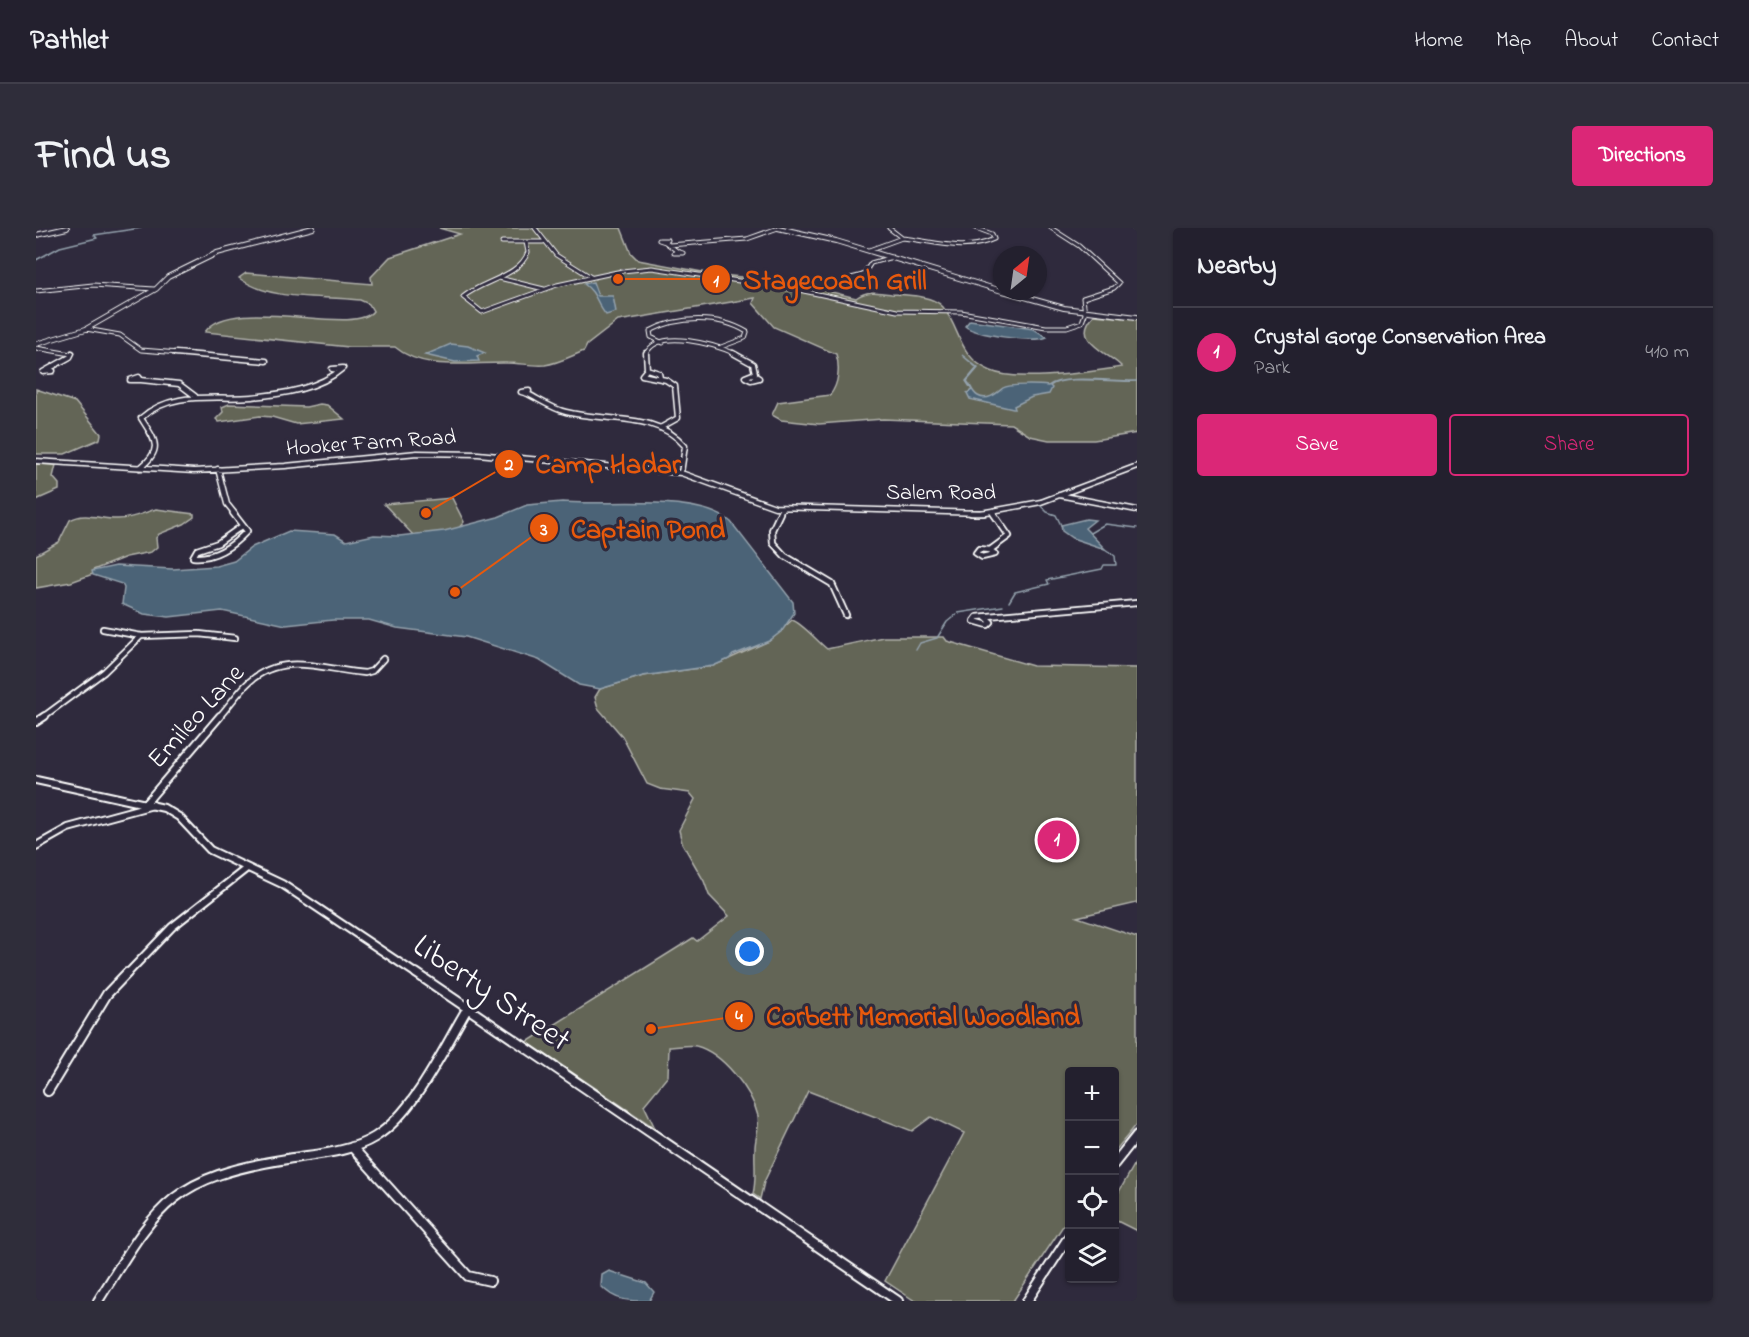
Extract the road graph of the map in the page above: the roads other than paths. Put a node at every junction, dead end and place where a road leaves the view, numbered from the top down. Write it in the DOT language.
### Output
graph roads {
  1 [pos="67,228"];
  2 [pos="313,228"];
  3 [pos="535,228"];
  4 [pos="778,228"];
  5 [pos="889,228"];
  6 [pos="976,228"];
  7 [pos="1051,228"];
  8 [pos="36,234"];
  9 [pos="902,238"];
  10 [pos="502,242"];
  11 [pos="525,242"];
  12 [pos="543,242"];
  13 [pos="665,242"];
  14 [pos="669,245"];
  15 [pos="869,250"];
  16 [pos="677,251"];
  17 [pos="892,257"];
  18 [pos="591,277"];
  19 [pos="500,278"];
  20 [pos="854,279"];
  21 [pos="993,288"];
  22 [pos="154,289"];
  23 [pos="544,289"];
  24 [pos="36,291"];
  25 [pos="1034,300"];
  26 [pos="1085,311"];
  27 [pos="1137,317"];
  28 [pos="86,329"];
  29 [pos="663,343"];
  30 [pos="36,346"];
  31 [pos="721,347"];
  32 [pos="266,361"];
  33 [pos="647,369"];
  34 [pos="47,370"];
  35 [pos="338,370"];
  36 [pos="754,375"];
  37 [pos="660,378"];
  38 [pos="141,380"];
  39 [pos="528,394"];
  40 [pos="195,396"];
  41 [pos="660,428"];
  42 [pos="36,461"];
  43 [pos="1137,466"];
  44 [pos="140,468"];
  45 [pos="218,469"];
  46 [pos="681,473"];
  47 [pos="1059,495"];
  48 [pos="782,508"];
  49 [pos="809,509"];
  50 [pos="1137,510"];
  51 [pos="993,512"];
  52 [pos="242,526"];
  53 [pos="990,550"];
  54 [pos="1137,603"];
  55 [pos="846,615"];
  56 [pos="987,618"];
  57 [pos="103,629"];
  58 [pos="141,636"];
  59 [pos="235,638"];
  60 [pos="383,659"];
  61 [pos="36,722"];
  62 [pos="36,780"];
  63 [pos="150,804"];
  64 [pos="36,846"];
  65 [pos="247,868"];
  66 [pos="467,1009"];
  67 [pos="48,1091"];
  68 [pos="1137,1136"];
  69 [pos="352,1147"];
  70 [pos="1119,1158"];
  71 [pos="1065,1243"];
  72 [pos="490,1281"];
  73 [pos="98,1301"];
  74 [pos="898,1301"];
  75 [pos="1027,1301"];
  1 -- 8 [label="street"];
  2 -- 22 [label="street"];
  3 -- 12 [label="street"];
  4 -- 14 [label="street"];
  4 -- 15 [label="street"];
  5 -- 9 [label="street"];
  6 -- 9 [label="street"];
  7 -- 26 [label="street"];
  9 -- 15 [label="street"];
  10 -- 11 [label="street"];
  11 -- 12 [label="street"];
  11 -- 19 [label="street"];
  12 -- 18 [label="street"];
  13 -- 14 [label="street"];
  14 -- 16 [label="street"];
  15 -- 17 [label="street"];
  17 -- 20 [label="street"];
  17 -- 21 [label="street"];
  18 -- 23 [label="street"];
  18 -- 26 [label="street"];
  19 -- 23 [label="street"];
  19 -- 23 [label="street"];
  22 -- 24 [label="street"];
  22 -- 28 [label="street"];
  25 -- 26 [label="street"];
  26 -- 27 [label="street"];
  28 -- 30 [label="street"];
  28 -- 32 [label="street"];
  29 -- 31 [label="street"];
  29 -- 31 [label="street"];
  29 -- 33 [label="street"];
  30 -- 34 [label="street"];
  31 -- 36 [label="street"];
  33 -- 37 [label="street"];
  33 -- 37 [label="street"];
  35 -- 40 [label="street"];
  37 -- 41 [label="street"];
  38 -- 40 [label="street"];
  39 -- 41 [label="street"];
  40 -- 44 [label="street"];
  41 -- 46 [label="street"];
  42 -- 44 [label="street, Hooker Farm Road"];
  43 -- 47 [label="street, Salem Road"];
  44 -- 45 [label="street, Hooker Farm Road"];
  45 -- 46 [label="street, Hooker Farm Road"];
  45 -- 52 [label="street"];
  46 -- 48 [label="street, Hooker Farm Road"];
  47 -- 50 [label="street"];
  47 -- 51 [label="street, Salem Road"];
  48 -- 49 [label="street, Hooker Farm Road"];
  48 -- 55 [label="street"];
  49 -- 51 [label="street, Salem Road"];
  51 -- 53 [label="street"];
  52 -- 52 [label="street"];
  54 -- 56 [label="street"];
  57 -- 58 [label="street"];
  58 -- 59 [label="street"];
  58 -- 61 [label="street"];
  60 -- 63 [label="street, Emileo Lane"];
  62 -- 63 [label="street, Liberty Street"];
  63 -- 64 [label="street"];
  63 -- 65 [label="street, Liberty Street"];
  65 -- 66 [label="street, Liberty Street"];
  65 -- 67 [label="street"];
  66 -- 69 [label="street"];
  66 -- 74 [label="street, Liberty Street"];
  68 -- 70 [label="street"];
  69 -- 72 [label="street"];
  69 -- 73 [label="street"];
  71 -- 75 [label="street"];
}
